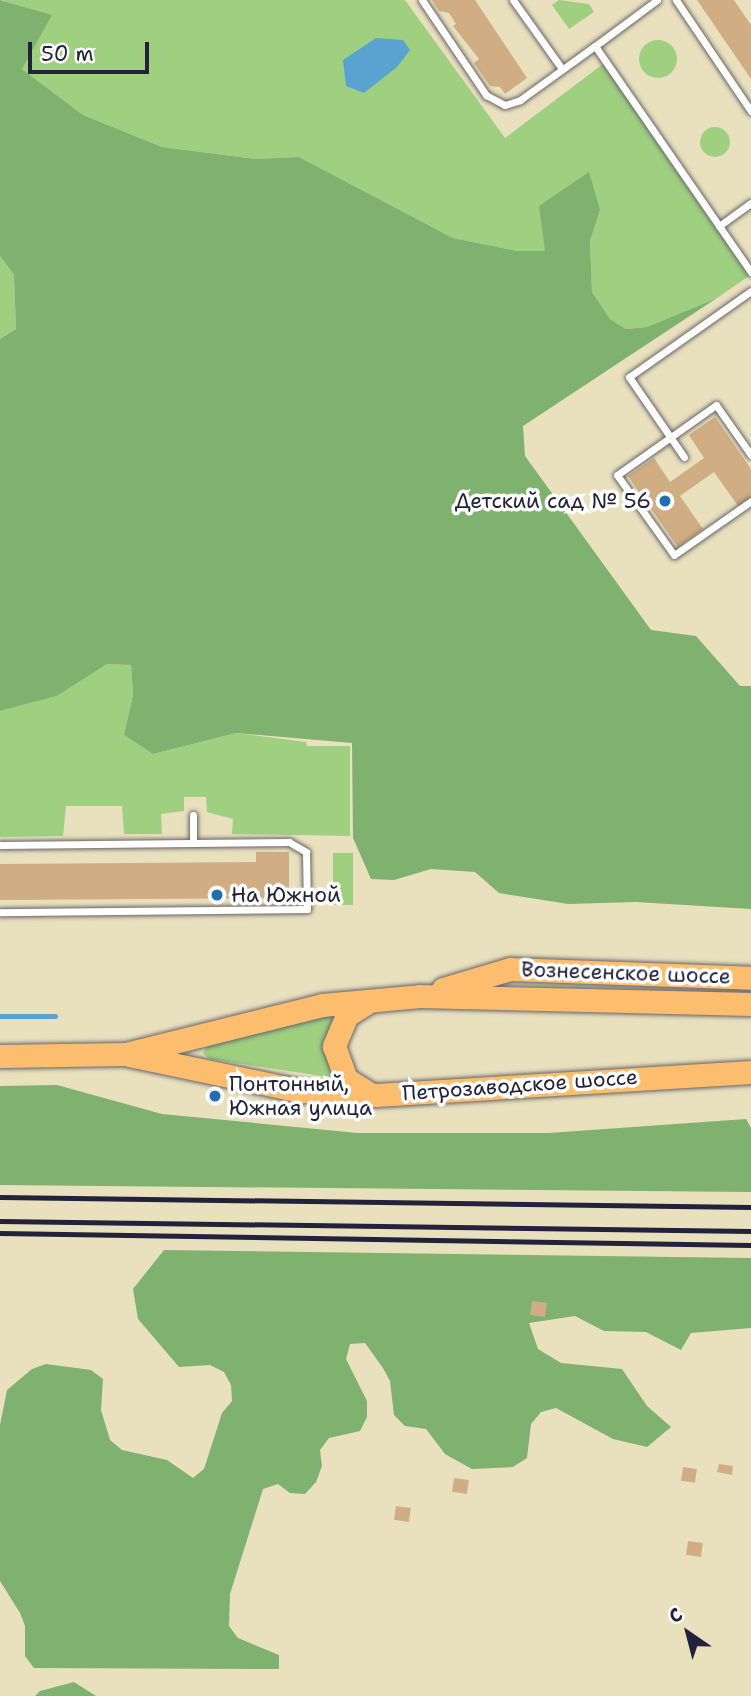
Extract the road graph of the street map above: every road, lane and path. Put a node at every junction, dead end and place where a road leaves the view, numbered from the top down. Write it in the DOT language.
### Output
graph roads {
  1 [pos="422,0"];
  2 [pos="513,0"];
  3 [pos="657,0"];
  4 [pos="676,0"];
  5 [pos="595,46"];
  6 [pos="562,69"];
  7 [pos="751,111"];
  8 [pos="751,203"];
  9 [pos="719,226"];
  10 [pos="751,272"];
  11 [pos="751,291"];
  12 [pos="670,437"];
  13 [pos="751,455"];
  14 [pos="684,457"];
  15 [pos="751,500"];
  16 [pos="193,814"];
  17 [pos="193,843"];
  18 [pos="0,845"];
  19 [pos="0,912"];
  20 [pos="751,978"];
  21 [pos="420,996"];
  22 [pos="378,1000"];
  23 [pos="751,1004"];
  24 [pos="126,1054"];
  25 [pos="0,1056"];
  26 [pos="751,1070"];
  27 [pos="376,1095"];
  1 -- 6 [label="lane"];
  2 -- 6 [label="lane"];
  3 -- 5 [label="lane"];
  4 -- 7 [label="lane"];
  5 -- 6 [label="lane"];
  5 -- 9 [label="lane"];
  8 -- 9 [label="lane"];
  9 -- 10 [label="lane"];
  11 -- 12 [label="lane"];
  12 -- 13 [label="lane"];
  12 -- 14 [label="lane"];
  12 -- 15 [label="lane"];
  16 -- 17 [label="lane"];
  17 -- 18 [label="lane"];
  17 -- 19 [label="lane"];
  20 -- 21 [label="main road, Вознесенское шоссе"];
  21 -- 22 [label="main road"];
  21 -- 23 [label="main road"];
  22 -- 24 [label="main road"];
  22 -- 27 [label="main road"];
  24 -- 25 [label="main road"];
  24 -- 27 [label="main road, Петрозаводское шоссе"];
  26 -- 27 [label="main road, Петрозаводское шоссе"];
}
